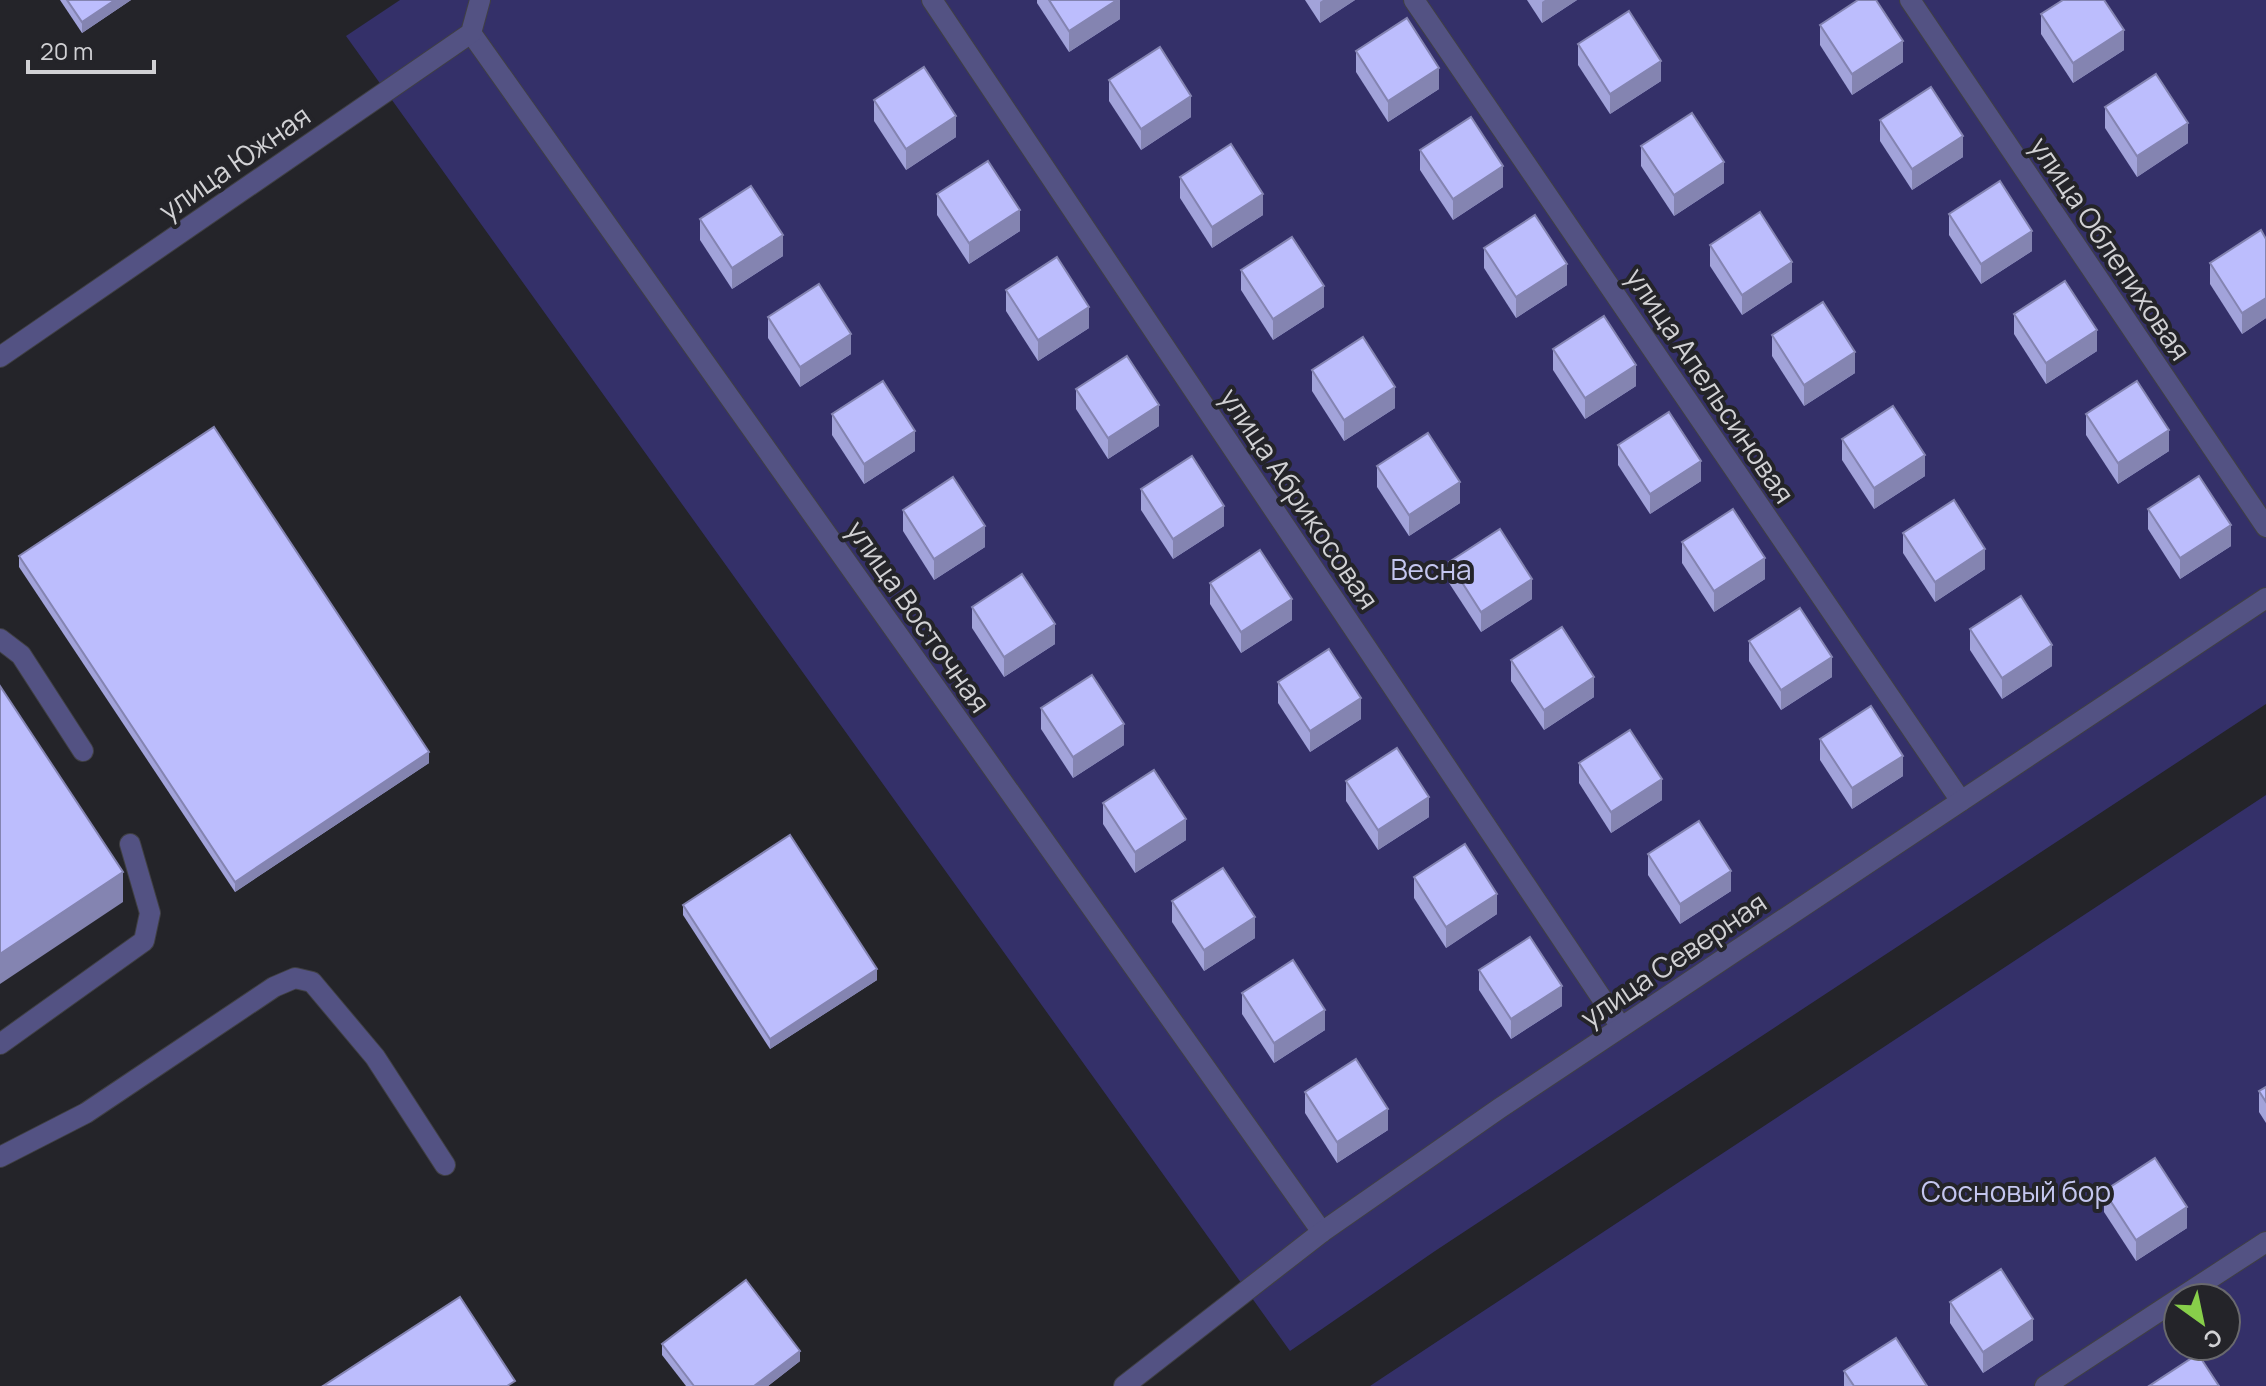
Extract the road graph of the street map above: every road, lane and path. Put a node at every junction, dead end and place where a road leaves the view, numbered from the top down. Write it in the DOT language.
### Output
graph roads {
  1 [pos="480,0"];
  2 [pos="932,0"];
  3 [pos="1414,0"];
  4 [pos="1910,0"];
  5 [pos="471,33"];
  6 [pos="0,357"];
  7 [pos="2266,527"];
  8 [pos="2266,598"];
  9 [pos="0,639"];
  10 [pos="83,751"];
  11 [pos="1961,801"];
  12 [pos="130,844"];
  13 [pos="1621,1027"];
  14 [pos="0,1044"];
  15 [pos="0,1157"];
  16 [pos="445,1165"];
  17 [pos="1322,1232"];
  18 [pos="2266,1242"];
  19 [pos="2205,1282"];
  20 [pos="2162,1310"];
  21 [pos="1124,1386"];
  22 [pos="2045,1386"];
  1 -- 5 [label="street"];
  2 -- 13 [label="street, улица Абрикосовая"];
  3 -- 11 [label="street, улица Апельсиновая"];
  4 -- 7 [label="street, улица Облепиховая"];
  5 -- 6 [label="street, улица Южная"];
  5 -- 17 [label="street, улица Восточная"];
  8 -- 11 [label="street, улица Северная"];
  9 -- 10 [label="street"];
  11 -- 13 [label="street, улица Северная"];
  12 -- 14 [label="street"];
  13 -- 17 [label="street, улица Северная"];
  15 -- 16 [label="street"];
  17 -- 21 [label="street, улица Северная"];
  18 -- 19 [label="street"];
  20 -- 22 [label="street"];
}
